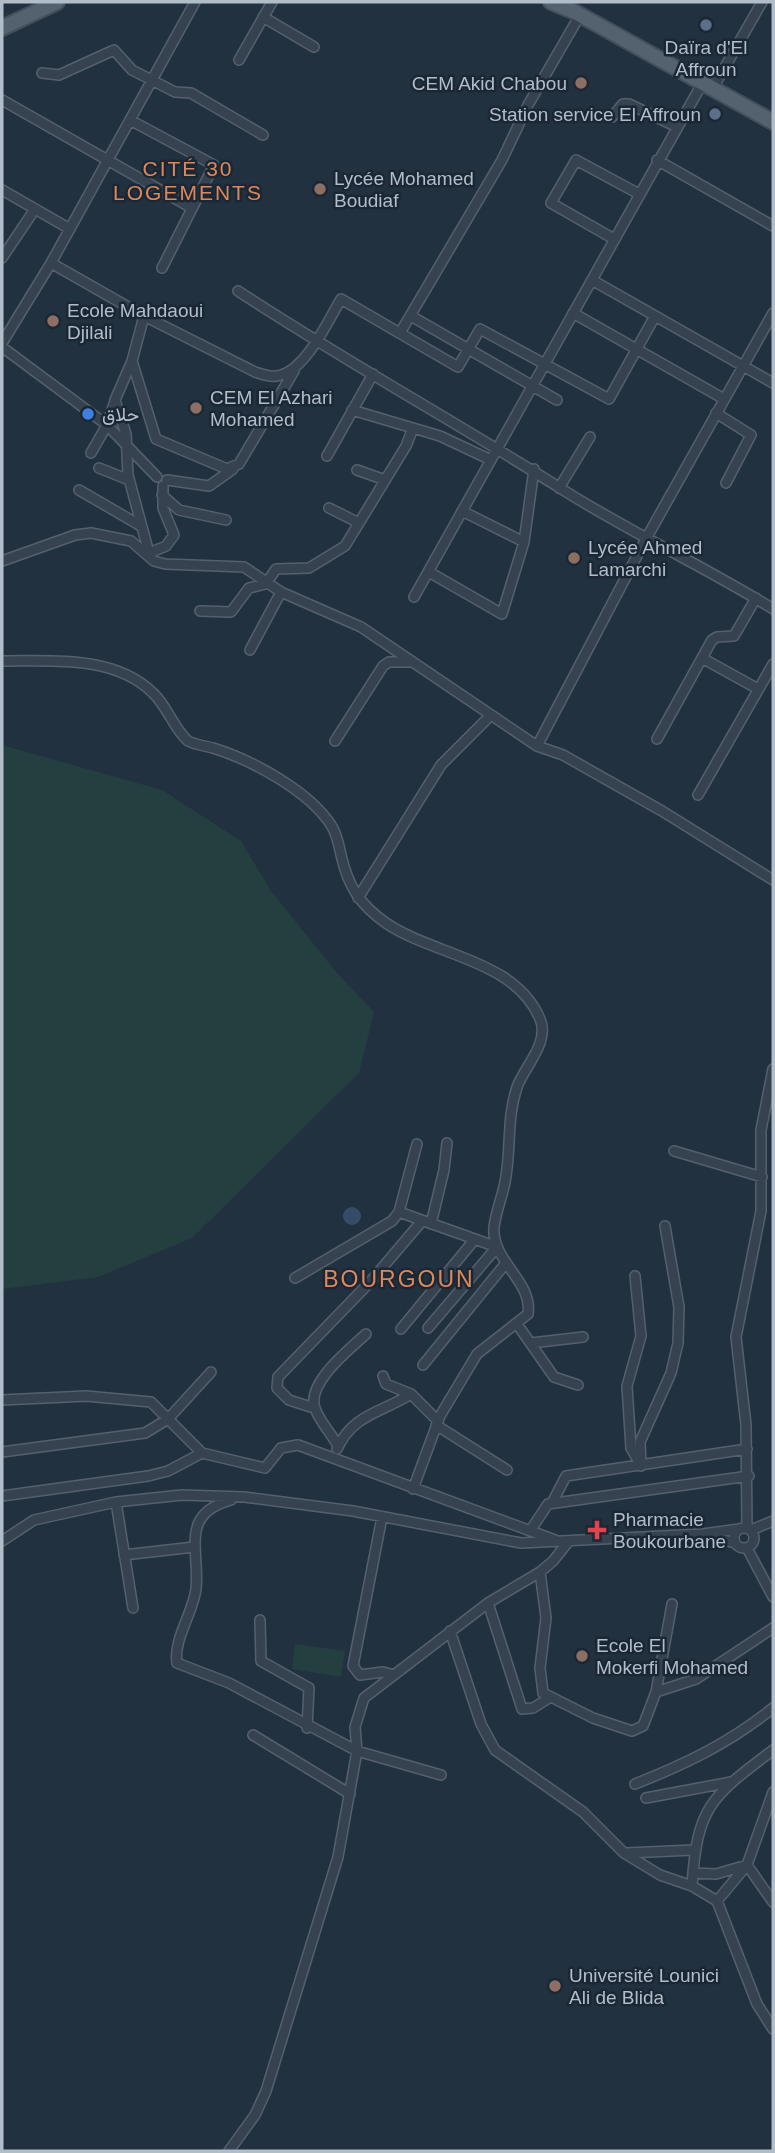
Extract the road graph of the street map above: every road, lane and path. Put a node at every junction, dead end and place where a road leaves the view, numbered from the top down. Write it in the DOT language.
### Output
graph roads {
  1 [pos="57,2"];
  2 [pos="195,2"];
  3 [pos="272,2"];
  4 [pos="551,2"];
  5 [pos="762,2"];
  6 [pos="567,4"];
  7 [pos="580,15"];
  8 [pos="263,18"];
  9 [pos="2,28"];
  10 [pos="314,47"];
  11 [pos="239,60"];
  12 [pos="42,73"];
  13 [pos="152,81"];
  14 [pos="708,85"];
  15 [pos="2,100"];
  16 [pos="612,117"];
  17 [pos="130,120"];
  18 [pos="773,122"];
  19 [pos="677,127"];
  20 [pos="263,135"];
  21 [pos="657,160"];
  22 [pos="108,161"];
  23 [pos="2,190"];
  24 [pos="639,194"];
  25 [pos="190,207"];
  26 [pos="35,209"];
  27 [pos="773,226"];
  28 [pos="70,229"];
  29 [pos="614,239"];
  30 [pos="2,258"];
  31 [pos="51,263"];
  32 [pos="162,268"];
  33 [pos="592,280"];
  34 [pos="238,290"];
  35 [pos="572,313"];
  36 [pos="144,316"];
  37 [pos="411,316"];
  38 [pos="655,316"];
  39 [pos="772,319"];
  40 [pos="400,333"];
  41 [pos="316,342"];
  42 [pos="2,345"];
  43 [pos="469,350"];
  44 [pos="637,350"];
  45 [pos="132,361"];
  46 [pos="544,364"];
  47 [pos="743,366"];
  48 [pos="296,367"];
  49 [pos="373,374"];
  50 [pos="773,383"];
  51 [pos="532,385"];
  52 [pos="724,399"];
  53 [pos="115,400"];
  54 [pos="557,400"];
  55 [pos="352,411"];
  56 [pos="716,413"];
  57 [pos="107,425"];
  58 [pos="413,428"];
  59 [pos="590,437"];
  60 [pos="127,448"];
  61 [pos="498,448"];
  62 [pos="91,453"];
  63 [pos="327,456"];
  64 [pos="491,460"];
  65 [pos="99,468"];
  66 [pos="234,468"];
  67 [pos="534,469"];
  68 [pos="357,471"];
  69 [pos="130,480"];
  70 [pos="385,480"];
  71 [pos="726,483"];
  72 [pos="162,484"];
  73 [pos="559,488"];
  74 [pos="79,490"];
  75 [pos="329,508"];
  76 [pos="462,511"];
  77 [pos="226,520"];
  78 [pos="359,523"];
  79 [pos="141,526"];
  80 [pos="647,537"];
  81 [pos="524,542"];
  82 [pos="151,557"];
  83 [pos="2,561"];
  84 [pos="429,572"];
  85 [pos="268,582"];
  86 [pos="281,592"];
  87 [pos="414,597"];
  88 [pos="756,598"];
  89 [pos="773,609"];
  90 [pos="200,611"];
  91 [pos="250,650"];
  92 [pos="702,658"];
  93 [pos="2,661"];
  94 [pos="413,662"];
  95 [pos="773,664"];
  96 [pos="758,690"];
  97 [pos="490,716"];
  98 [pos="657,739"];
  99 [pos="335,741"];
  100 [pos="537,746"];
  101 [pos="698,795"];
  102 [pos="773,880"];
  103 [pos="358,898"];
  104 [pos="773,1069"];
  105 [pos="447,1143"];
  106 [pos="417,1144"];
  107 [pos="674,1151"];
  108 [pos="762,1177"];
  109 [pos="399,1212"];
  110 [pos="426,1222"];
  111 [pos="665,1226"];
  112 [pos="475,1239"];
  113 [pos="497,1247"];
  114 [pos="506,1263"];
  115 [pos="635,1276"];
  116 [pos="295,1278"];
  117 [pos="517,1324"];
  118 [pos="428,1328"];
  119 [pos="401,1329"];
  120 [pos="366,1334"];
  121 [pos="583,1337"];
  122 [pos="531,1343"];
  123 [pos="423,1365"];
  124 [pos="211,1372"];
  125 [pos="383,1376"];
  126 [pos="578,1385"];
  127 [pos="411,1394"];
  128 [pos="2,1400"];
  129 [pos="314,1408"];
  130 [pos="168,1419"];
  131 [pos="437,1423"];
  132 [pos="338,1446"];
  133 [pos="747,1449"];
  134 [pos="2,1452"];
  135 [pos="202,1453"];
  136 [pos="334,1458"];
  137 [pos="641,1466"];
  138 [pos="508,1470"];
  139 [pos="749,1476"];
  140 [pos="413,1489"];
  141 [pos="2,1496"];
  142 [pos="240,1497"];
  143 [pos="116,1503"];
  144 [pos="552,1503"];
  145 [pos="382,1517"];
  146 [pos="772,1521"];
  147 [pos="530,1531"];
  148 [pos="748,1531"];
  149 [pos="703,1535"];
  150 [pos="2,1541"];
  151 [pos="564,1541"];
  152 [pos="735,1543"];
  153 [pos="194,1547"];
  154 [pos="747,1548"];
  155 [pos="124,1555"];
  156 [pos="540,1572"];
  157 [pos="773,1597"];
  158 [pos="488,1603"];
  159 [pos="672,1604"];
  160 [pos="133,1608"];
  161 [pos="260,1620"];
  162 [pos="773,1629"];
  163 [pos="450,1631"];
  164 [pos="394,1675"];
  165 [pos="656,1692"];
  166 [pos="549,1698"];
  167 [pos="773,1708"];
  168 [pos="307,1727"];
  169 [pos="253,1735"];
  170 [pos="773,1750"];
  171 [pos="356,1751"];
  172 [pos="441,1774"];
  173 [pos="731,1782"];
  174 [pos="635,1784"];
  175 [pos="773,1792"];
  176 [pos="350,1794"];
  177 [pos="646,1798"];
  178 [pos="694,1850"];
  179 [pos="624,1853"];
  180 [pos="747,1865"];
  181 [pos="692,1873"];
  182 [pos="692,1886"];
  183 [pos="717,1901"];
  184 [pos="773,1902"];
  185 [pos="773,2029"];
  186 [pos="229,2151"];
  1 -- 9 [label="main road"];
  2 -- 13 [label="street"];
  3 -- 8 [label="street"];
  4 -- 6 [label="main road"];
  5 -- 14 [label="street"];
  6 -- 7 [label="main road"];
  7 -- 14 [label="main road"];
  7 -- 37 [label="street"];
  8 -- 10 [label="street"];
  8 -- 11 [label="street"];
  12 -- 13 [label="street"];
  13 -- 17 [label="street"];
  13 -- 20 [label="street"];
  14 -- 18 [label="main road"];
  14 -- 19 [label="street"];
  15 -- 22 [label="street"];
  16 -- 19 [label="street"];
  17 -- 22 [label="street"];
  17 -- 25 [label="street"];
  19 -- 21 [label="street"];
  21 -- 24 [label="street"];
  21 -- 27 [label="street"];
  22 -- 25 [label="street"];
  22 -- 28 [label="street"];
  23 -- 26 [label="street"];
  24 -- 29 [label="street"];
  24 -- 29 [label="street"];
  25 -- 32 [label="street"];
  26 -- 28 [label="street"];
  26 -- 30 [label="street"];
  28 -- 31 [label="street"];
  29 -- 33 [label="street"];
  31 -- 36 [label="street"];
  31 -- 42 [label="street"];
  33 -- 35 [label="street"];
  33 -- 38 [label="street"];
  34 -- 41 [label="street"];
  35 -- 44 [label="street"];
  35 -- 46 [label="street"];
  36 -- 45 [label="street"];
  36 -- 48 [label="street"];
  37 -- 40 [label="street"];
  37 -- 43 [label="street"];
  38 -- 44 [label="street"];
  38 -- 47 [label="street"];
  39 -- 47 [label="street"];
  40 -- 41 [label="street"];
  40 -- 43 [label="street"];
  41 -- 48 [label="street"];
  41 -- 49 [label="street"];
  42 -- 57 [label="street"];
  43 -- 46 [label="street"];
  43 -- 51 [label="street"];
  44 -- 46 [label="street"];
  44 -- 52 [label="street"];
  45 -- 53 [label="street"];
  45 -- 66 [label="street"];
  46 -- 51 [label="street"];
  47 -- 50 [label="street"];
  47 -- 52 [label="street"];
  48 -- 66 [label="street"];
  49 -- 55 [label="street"];
  49 -- 61 [label="street"];
  51 -- 54 [label="street"];
  51 -- 61 [label="street"];
  52 -- 56 [label="street"];
  53 -- 57 [label="street"];
  53 -- 60 [label="street"];
  55 -- 58 [label="street"];
  55 -- 63 [label="street"];
  56 -- 71 [label="street"];
  56 -- 80 [label="street"];
  57 -- 60 [label="street"];
  57 -- 62 [label="street"];
  58 -- 64 [label="street"];
  58 -- 70 [label="street"];
  59 -- 73 [label="street"];
  60 -- 69 [label="street"];
  60 -- 72 [label="street"];
  61 -- 64 [label="street"];
  61 -- 67 [label="street"];
  64 -- 76 [label="street"];
  65 -- 69 [label="street"];
  66 -- 72 [label="street"];
  67 -- 73 [label="street"];
  67 -- 81 [label="street"];
  68 -- 70 [label="street"];
  69 -- 79 [label="street"];
  70 -- 78 [label="street"];
  72 -- 77 [label="street"];
  72 -- 82 [label="street"];
  73 -- 80 [label="street"];
  74 -- 79 [label="street"];
  75 -- 78 [label="street"];
  76 -- 81 [label="street"];
  76 -- 84 [label="street"];
  78 -- 85 [label="street"];
  79 -- 82 [label="street"];
  80 -- 88 [label="street"];
  80 -- 100 [label="street"];
  81 -- 84 [label="street"];
  82 -- 83 [label="street"];
  82 -- 85 [label="street"];
  84 -- 87 [label="street"];
  85 -- 86 [label="street"];
  85 -- 90 [label="street"];
  86 -- 91 [label="street"];
  86 -- 94 [label="street"];
  88 -- 89 [label="street"];
  88 -- 92 [label="street"];
  92 -- 96 [label="street"];
  92 -- 98 [label="street"];
  93 -- 103 [label="street"];
  94 -- 97 [label="street"];
  94 -- 99 [label="street"];
  95 -- 96 [label="street"];
  96 -- 101 [label="street"];
  97 -- 100 [label="street"];
  97 -- 103 [label="street"];
  100 -- 102 [label="street"];
  103 -- 113 [label="street"];
  104 -- 108 [label="street"];
  105 -- 110 [label="street"];
  106 -- 109 [label="street"];
  107 -- 108 [label="street"];
  108 -- 133 [label="street"];
  109 -- 110 [label="street"];
  109 -- 116 [label="street"];
  110 -- 112 [label="street"];
  110 -- 129 [label="street"];
  111 -- 137 [label="street"];
  112 -- 113 [label="street"];
  112 -- 119 [label="street"];
  113 -- 114 [label="street"];
  113 -- 118 [label="street"];
  114 -- 117 [label="street"];
  114 -- 123 [label="street"];
  115 -- 137 [label="street"];
  117 -- 122 [label="street"];
  117 -- 131 [label="street"];
  120 -- 129 [label="street"];
  121 -- 122 [label="street"];
  122 -- 126 [label="street"];
  124 -- 130 [label="street"];
  125 -- 127 [label="street"];
  127 -- 131 [label="street"];
  127 -- 132 [label="street"];
  128 -- 130 [label="street"];
  129 -- 132 [label="street"];
  130 -- 134 [label="street"];
  130 -- 135 [label="street"];
  131 -- 138 [label="street"];
  131 -- 140 [label="street"];
  132 -- 136 [label="street"];
  133 -- 137 [label="street"];
  133 -- 139 [label="street"];
  135 -- 136 [label="street"];
  135 -- 141 [label="street"];
  136 -- 140 [label="street"];
  137 -- 144 [label="street"];
  139 -- 144 [label="street"];
  139 -- 148 [label="street"];
  140 -- 147 [label="street"];
  142 -- 143 [label="street"];
  142 -- 145 [label="street"];
  142 -- 153 [label="street"];
  143 -- 150 [label="street"];
  143 -- 155 [label="street"];
  144 -- 147 [label="street"];
  145 -- 151 [label="street"];
  145 -- 164 [label="street"];
  146 -- 148 [label="street"];
  147 -- 151 [label="street"];
  148 -- 149 [label="street"];
  148 -- 152 [label="street"];
  148 -- 154 [label="street"];
  149 -- 151 [label="street"];
  149 -- 152 [label="street"];
  151 -- 156 [label="street"];
  152 -- 154 [label="street"];
  153 -- 155 [label="street"];
  153 -- 168 [label="street"];
  154 -- 157 [label="street"];
  155 -- 160 [label="street"];
  156 -- 158 [label="street"];
  156 -- 166 [label="street"];
  158 -- 163 [label="street"];
  158 -- 166 [label="street"];
  159 -- 165 [label="street"];
  161 -- 168 [label="street"];
  162 -- 165 [label="street"];
  163 -- 164 [label="street"];
  163 -- 179 [label="street"];
  164 -- 171 [label="street"];
  165 -- 166 [label="street"];
  167 -- 174 [label="street"];
  168 -- 171 [label="street"];
  169 -- 176 [label="street"];
  170 -- 173 [label="street"];
  171 -- 172 [label="street"];
  171 -- 176 [label="street"];
  173 -- 177 [label="street"];
  173 -- 178 [label="street"];
  175 -- 180 [label="street"];
  176 -- 186 [label="street"];
  178 -- 179 [label="street"];
  178 -- 181 [label="street"];
  179 -- 182 [label="street"];
  180 -- 181 [label="street"];
  180 -- 183 [label="street"];
  180 -- 184 [label="street"];
  181 -- 182 [label="street"];
  182 -- 183 [label="street"];
  183 -- 185 [label="street"];
}
